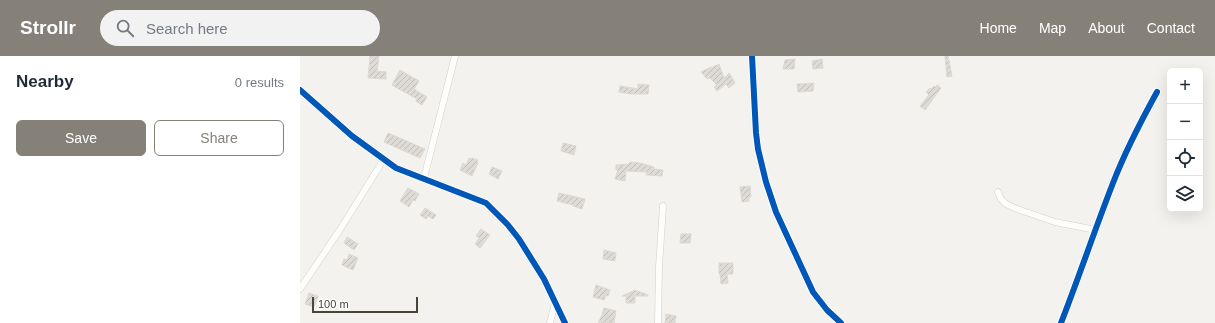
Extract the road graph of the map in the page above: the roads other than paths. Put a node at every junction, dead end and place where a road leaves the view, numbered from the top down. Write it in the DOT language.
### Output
graph roads {
  1 [pos="455,56"];
  2 [pos="752,56"];
  3 [pos="300,90"];
  4 [pos="1157,92"];
  5 [pos="384,159"];
  6 [pos="424,178"];
  7 [pos="998,192"];
  8 [pos="662,206"];
  9 [pos="1096,230"];
  10 [pos="300,289"];
  11 [pos="555,303"];
  12 [pos="550,323"];
  13 [pos="565,323"];
  14 [pos="658,323"];
  15 [pos="841,323"];
  16 [pos="1061,323"];
  1 -- 6 [label="street"];
  2 -- 15 [label="street"];
  3 -- 5 [label="street"];
  4 -- 9 [label="street"];
  5 -- 6 [label="street"];
  5 -- 10 [label="street"];
  6 -- 11 [label="street"];
  7 -- 9 [label="street"];
  8 -- 14 [label="street"];
  9 -- 16 [label="street"];
  11 -- 12 [label="street"];
  11 -- 13 [label="street"];
}
